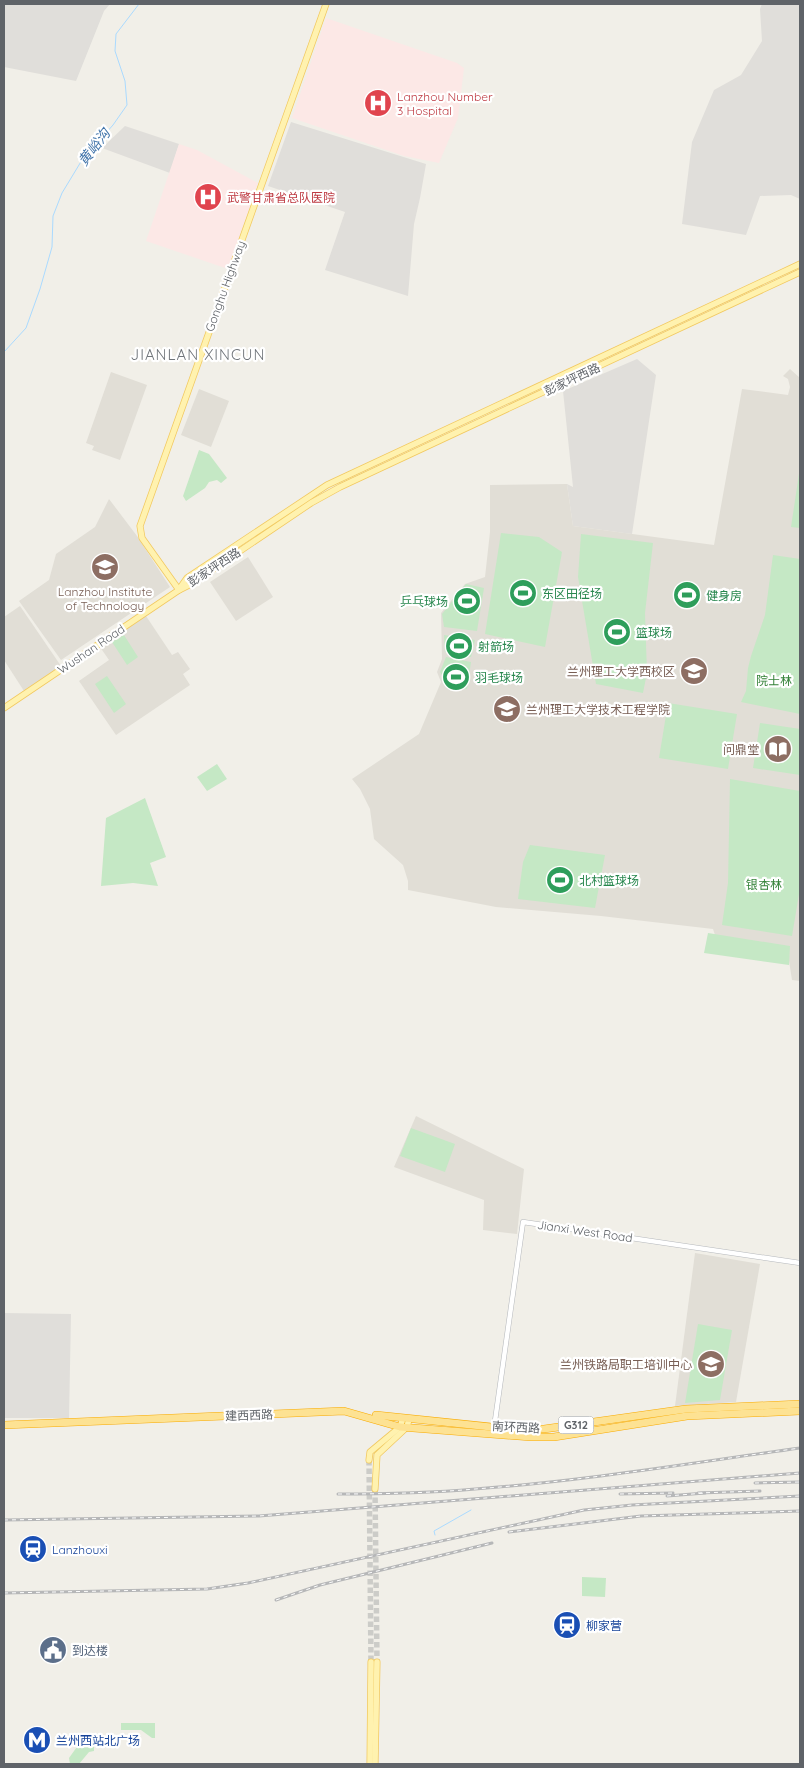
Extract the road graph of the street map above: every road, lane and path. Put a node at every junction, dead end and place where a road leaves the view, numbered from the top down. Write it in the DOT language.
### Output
graph roads {
  1 [pos="326,4"];
  2 [pos="800,264"];
  3 [pos="800,272"];
  4 [pos="179,590"];
  5 [pos="4,708"];
  6 [pos="800,1263"];
  7 [pos="800,1404"];
  8 [pos="800,1411"];
  9 [pos="351,1412"];
  10 [pos="406,1418"];
  11 [pos="4,1425"];
  12 [pos="494,1426"];
  13 [pos="404,1427"];
  14 [pos="493,1435"];
  15 [pos="369,1460"];
  16 [pos="375,1489"];
  17 [pos="370,1764"];
  18 [pos="375,1764"];
  1 -- 4 [label="main road, Gonghu Highway"];
  2 -- 4 [label="main road, 彭家坪西路"];
  3 -- 4 [label="main road, 彭家坪西路"];
  4 -- 5 [label="main road, Wushan Road"];
  6 -- 12 [label="street, Jianxi West Road"];
  7 -- 12 [label="highway, 南环西路 / G312"];
  8 -- 14 [label="highway, 南环西路 / G312"];
  9 -- 10 [label="highway, 南环西路 / G312"];
  9 -- 11 [label="highway, 建西西路 / G312"];
  9 -- 13 [label="highway, 建西西路 / G312"];
  10 -- 12 [label="highway, 南环西路 / G312"];
  10 -- 13 [label="main road"];
  12 -- 14 [label="street, Jianxi West Road"];
  13 -- 14 [label="highway, 建西西路 / G312"];
  13 -- 15 [label="main road"];
  13 -- 16 [label="main road"];
  17 -- 18 [label="main road"];
}
